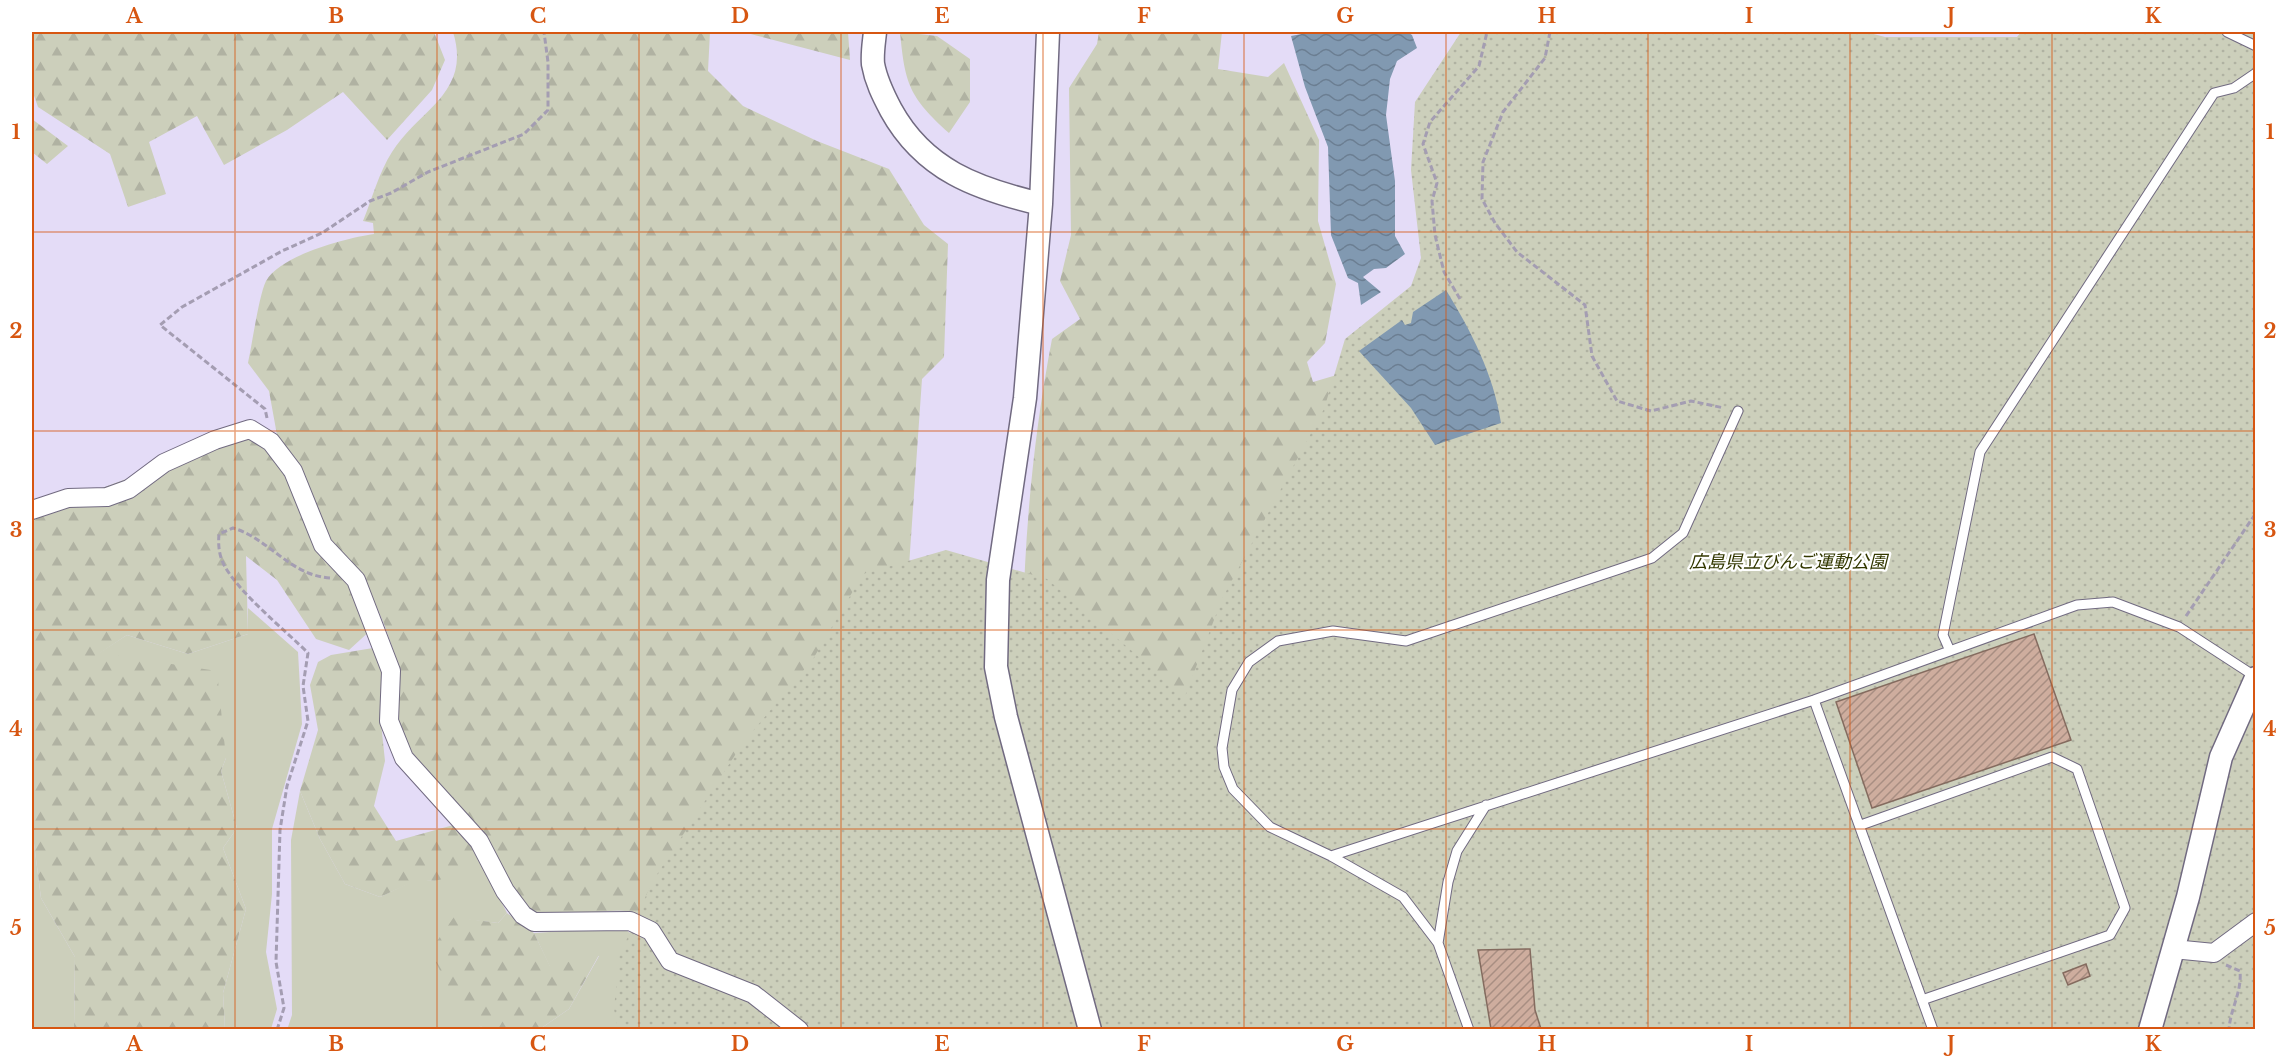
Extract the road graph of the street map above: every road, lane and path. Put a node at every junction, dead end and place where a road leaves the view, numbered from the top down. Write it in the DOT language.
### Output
graph roads {
  1 [pos="544,32"];
  2 [pos="875,32"];
  3 [pos="1048,32"];
  4 [pos="1487,32"];
  5 [pos="1550,32"];
  6 [pos="2227,32"];
  7 [pos="2256,46"];
  8 [pos="2256,73"];
  9 [pos="1041,204"];
  10 [pos="1460,299"];
  11 [pos="1738,411"];
  12 [pos="271,442"];
  13 [pos="32,510"];
  14 [pos="2256,513"];
  15 [pos="356,580"];
  16 [pos="2179,627"];
  17 [pos="1950,651"];
  18 [pos="2256,678"];
  19 [pos="1814,700"];
  20 [pos="1486,805"];
  21 [pos="1861,825"];
  22 [pos="1331,856"];
  23 [pos="2256,922"];
  24 [pos="1438,943"];
  25 [pos="2174,949"];
  26 [pos="2214,953"];
  27 [pos="1922,1000"];
  28 [pos="277,1029"];
  29 [pos="799,1029"];
  30 [pos="1090,1029"];
  31 [pos="1469,1029"];
  32 [pos="1933,1029"];
  33 [pos="2150,1029"];
  34 [pos="2229,1029"];
  1 -- 12 [label="path"];
  2 -- 9 [label="street"];
  3 -- 9 [label="street"];
  4 -- 10 [label="path"];
  5 -- 11 [label="path"];
  6 -- 7 [label="lane"];
  8 -- 17 [label="lane"];
  9 -- 30 [label="street"];
  11 -- 22 [label="lane"];
  12 -- 13 [label="street"];
  12 -- 15 [label="street"];
  14 -- 16 [label="path"];
  15 -- 28 [label="path"];
  15 -- 29 [label="street"];
  16 -- 17 [label="lane"];
  16 -- 18 [label="lane"];
  17 -- 19 [label="lane"];
  18 -- 25 [label="street"];
  19 -- 20 [label="lane"];
  19 -- 21 [label="lane"];
  20 -- 22 [label="lane"];
  20 -- 24 [label="lane"];
  21 -- 27 [label="lane"];
  21 -- 27 [label="lane"];
  22 -- 24 [label="lane"];
  23 -- 26 [label="street"];
  24 -- 31 [label="lane"];
  25 -- 26 [label="street"];
  25 -- 33 [label="street"];
  26 -- 34 [label="path"];
  27 -- 32 [label="lane"];
}
